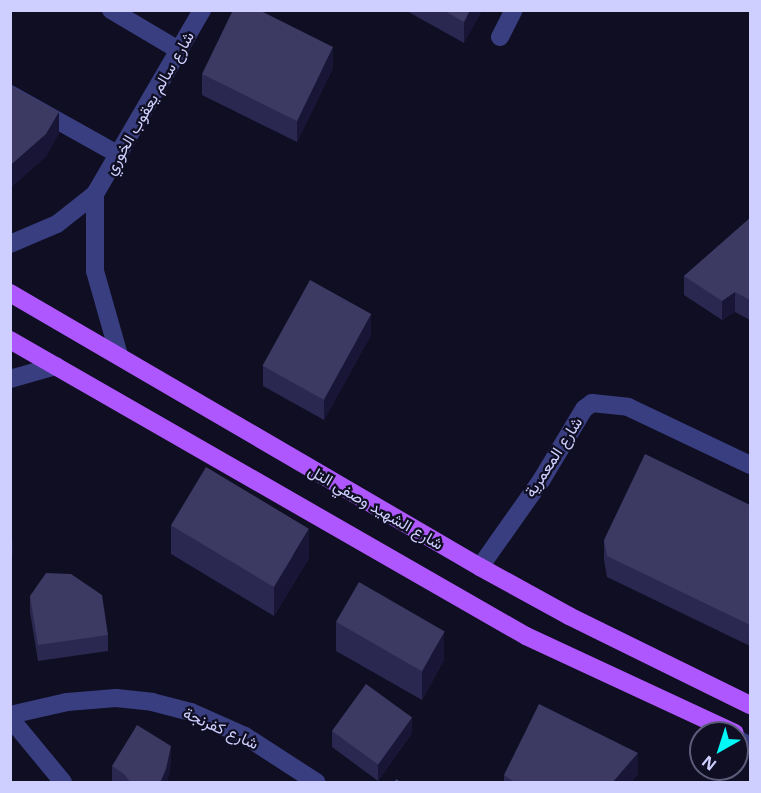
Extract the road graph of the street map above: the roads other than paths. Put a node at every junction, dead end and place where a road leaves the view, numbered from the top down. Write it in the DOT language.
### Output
graph roads {
  1 [pos="111,10"];
  2 [pos="202,10"];
  3 [pos="514,10"];
  4 [pos="500,38"];
  5 [pos="180,51"];
  6 [pos="10,94"];
  7 [pos="119,155"];
  8 [pos="95,194"];
  9 [pos="10,244"];
  10 [pos="10,293"];
  11 [pos="10,340"];
  12 [pos="119,355"];
  13 [pos="56,366"];
  14 [pos="10,379"];
  15 [pos="750,465"];
  16 [pos="480,567"];
  17 [pos="709,684"];
  18 [pos="750,699"];
  19 [pos="750,705"];
  20 [pos="10,716"];
  21 [pos="700,719"];
  22 [pos="704,721"];
  23 [pos="705,721"];
  24 [pos="63,783"];
  25 [pos="316,783"];
  1 -- 5 [label="street"];
  2 -- 5 [label="street, شارع سالم يعقوب الخوري"];
  3 -- 4 [label="street"];
  5 -- 7 [label="street, شارع سالم يعقوب الخوري"];
  6 -- 7 [label="street"];
  7 -- 8 [label="street, شارع سالم يعقوب الخوري"];
  8 -- 9 [label="street, شارع سالم يعقوب الخوري"];
  8 -- 12 [label="street"];
  10 -- 12 [label="main road, شارع الشهيد وصفي التل"];
  11 -- 13 [label="main road"];
  12 -- 16 [label="main road, شارع الشهيد وصفي التل"];
  13 -- 14 [label="street"];
  13 -- 21 [label="main road"];
  15 -- 16 [label="street, شارع المعمرية"];
  16 -- 17 [label="main road, شارع الشهيد وصفي التل"];
  17 -- 18 [label="street"];
  17 -- 19 [label="main road, شارع الشهيد وصفي التل"];
  20 -- 24 [label="street"];
  20 -- 25 [label="street, شارع كفرنجة"];
  21 -- 22 [label="street"];
  21 -- 23 [label="main road"];
}
